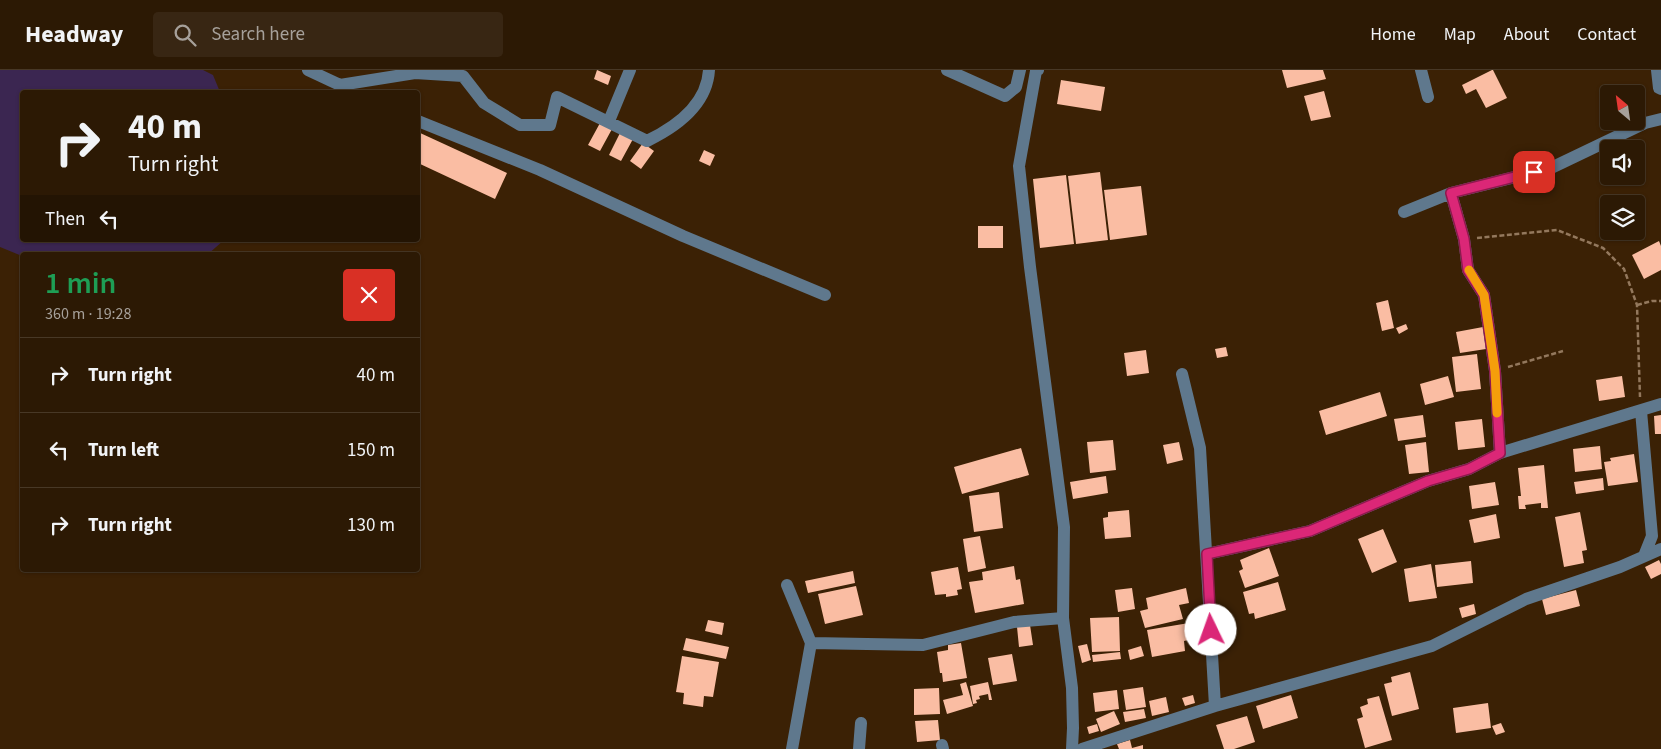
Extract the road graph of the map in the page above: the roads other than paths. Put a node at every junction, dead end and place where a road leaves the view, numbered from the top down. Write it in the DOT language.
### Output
graph roads {
  1 [pos="308,70"];
  2 [pos="630,70"];
  3 [pos="709,70"];
  4 [pos="947,70"];
  5 [pos="1020,70"];
  6 [pos="1038,70"];
  7 [pos="1421,70"];
  8 [pos="1657,70"];
  9 [pos="340,85"];
  10 [pos="1661,89"];
  11 [pos="351,90"];
  12 [pos="1428,97"];
  13 [pos="1661,118"];
  14 [pos="609,121"];
  15 [pos="420,122"];
  16 [pos="1451,193"];
  17 [pos="1404,212"];
  18 [pos="825,295"];
  19 [pos="1182,374"];
  20 [pos="1661,404"];
  21 [pos="1641,410"];
  22 [pos="1500,453"];
  23 [pos="1661,549"];
  24 [pos="1207,554"];
  25 [pos="1644,556"];
  26 [pos="787,585"];
  27 [pos="1063,618"];
  28 [pos="811,643"];
  29 [pos="1215,706"];
  30 [pos="861,724"];
  31 [pos="792,749"];
  32 [pos="859,749"];
  33 [pos="1072,749"];
  34 [pos="1082,749"];
  1 -- 9 [label="street"];
  2 -- 14 [label="street"];
  3 -- 14 [label="street"];
  4 -- 5 [label="street"];
  6 -- 27 [label="street"];
  7 -- 12 [label="street"];
  8 -- 10 [label="street"];
  9 -- 11 [label="street"];
  9 -- 14 [label="street"];
  13 -- 16 [label="street"];
  15 -- 18 [label="street"];
  16 -- 17 [label="street"];
  16 -- 22 [label="street"];
  19 -- 24 [label="street"];
  20 -- 21 [label="street"];
  21 -- 22 [label="street"];
  21 -- 25 [label="street"];
  22 -- 24 [label="street"];
  23 -- 25 [label="street"];
  24 -- 29 [label="street"];
  25 -- 29 [label="street"];
  26 -- 28 [label="street"];
  27 -- 28 [label="street"];
  27 -- 33 [label="street"];
  28 -- 31 [label="street"];
  29 -- 34 [label="street"];
  30 -- 32 [label="street"];
}
